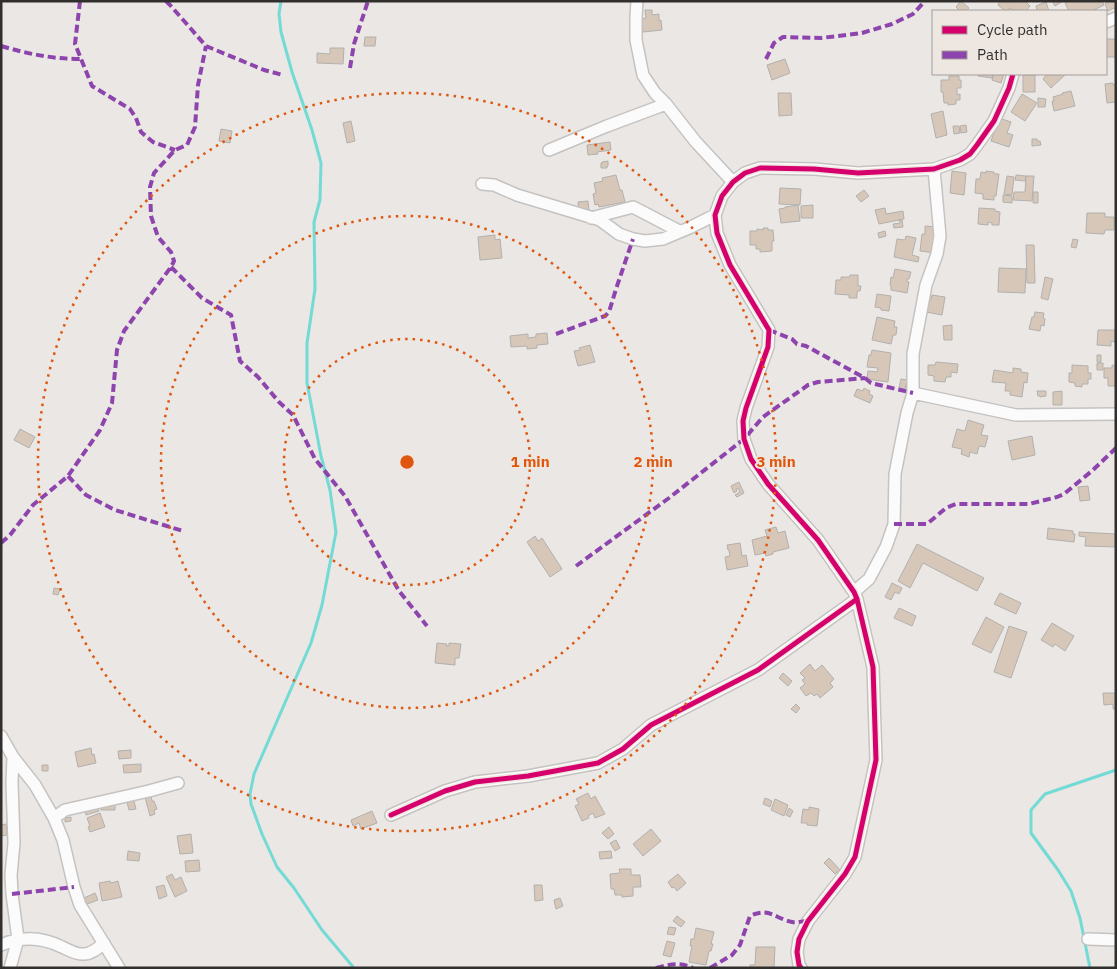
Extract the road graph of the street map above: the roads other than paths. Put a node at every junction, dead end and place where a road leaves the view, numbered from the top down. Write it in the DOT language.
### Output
graph roads {
  1 [pos="637,1"];
  2 [pos="1013,75"];
  3 [pos="666,104"];
  4 [pos="549,150"];
  5 [pos="934,168"];
  6 [pos="733,182"];
  7 [pos="482,184"];
  8 [pos="715,215"];
  9 [pos="591,218"];
  10 [pos="679,232"];
  11 [pos="913,393"];
  12 [pos="1116,414"];
  13 [pos="856,596"];
  14 [pos="1,736"];
  15 [pos="14,757"];
  16 [pos="178,783"];
  17 [pos="391,814"];
  18 [pos="54,818"];
  19 [pos="18,939"];
  20 [pos="1088,940"];
  21 [pos="1116,940"];
  22 [pos="104,943"];
  23 [pos="1,945"];
  24 [pos="10,968"];
  25 [pos="119,968"];
  26 [pos="801,968"];
  1 -- 3 [label="street"];
  2 -- 5 [label="street"];
  3 -- 4 [label="street"];
  3 -- 6 [label="street"];
  5 -- 6 [label="street"];
  5 -- 11 [label="street"];
  6 -- 8 [label="street"];
  7 -- 9 [label="street"];
  8 -- 10 [label="street"];
  8 -- 13 [label="street"];
  9 -- 10 [label="street"];
  9 -- 10 [label="street"];
  11 -- 12 [label="street"];
  11 -- 13 [label="street"];
  13 -- 17 [label="street"];
  13 -- 26 [label="street"];
  14 -- 15 [label="street"];
  15 -- 18 [label="street"];
  15 -- 19 [label="street"];
  16 -- 18 [label="street"];
  18 -- 22 [label="street"];
  19 -- 22 [label="street"];
  19 -- 23 [label="street"];
  19 -- 24 [label="street"];
  20 -- 21 [label="street"];
  22 -- 25 [label="street"];
}
